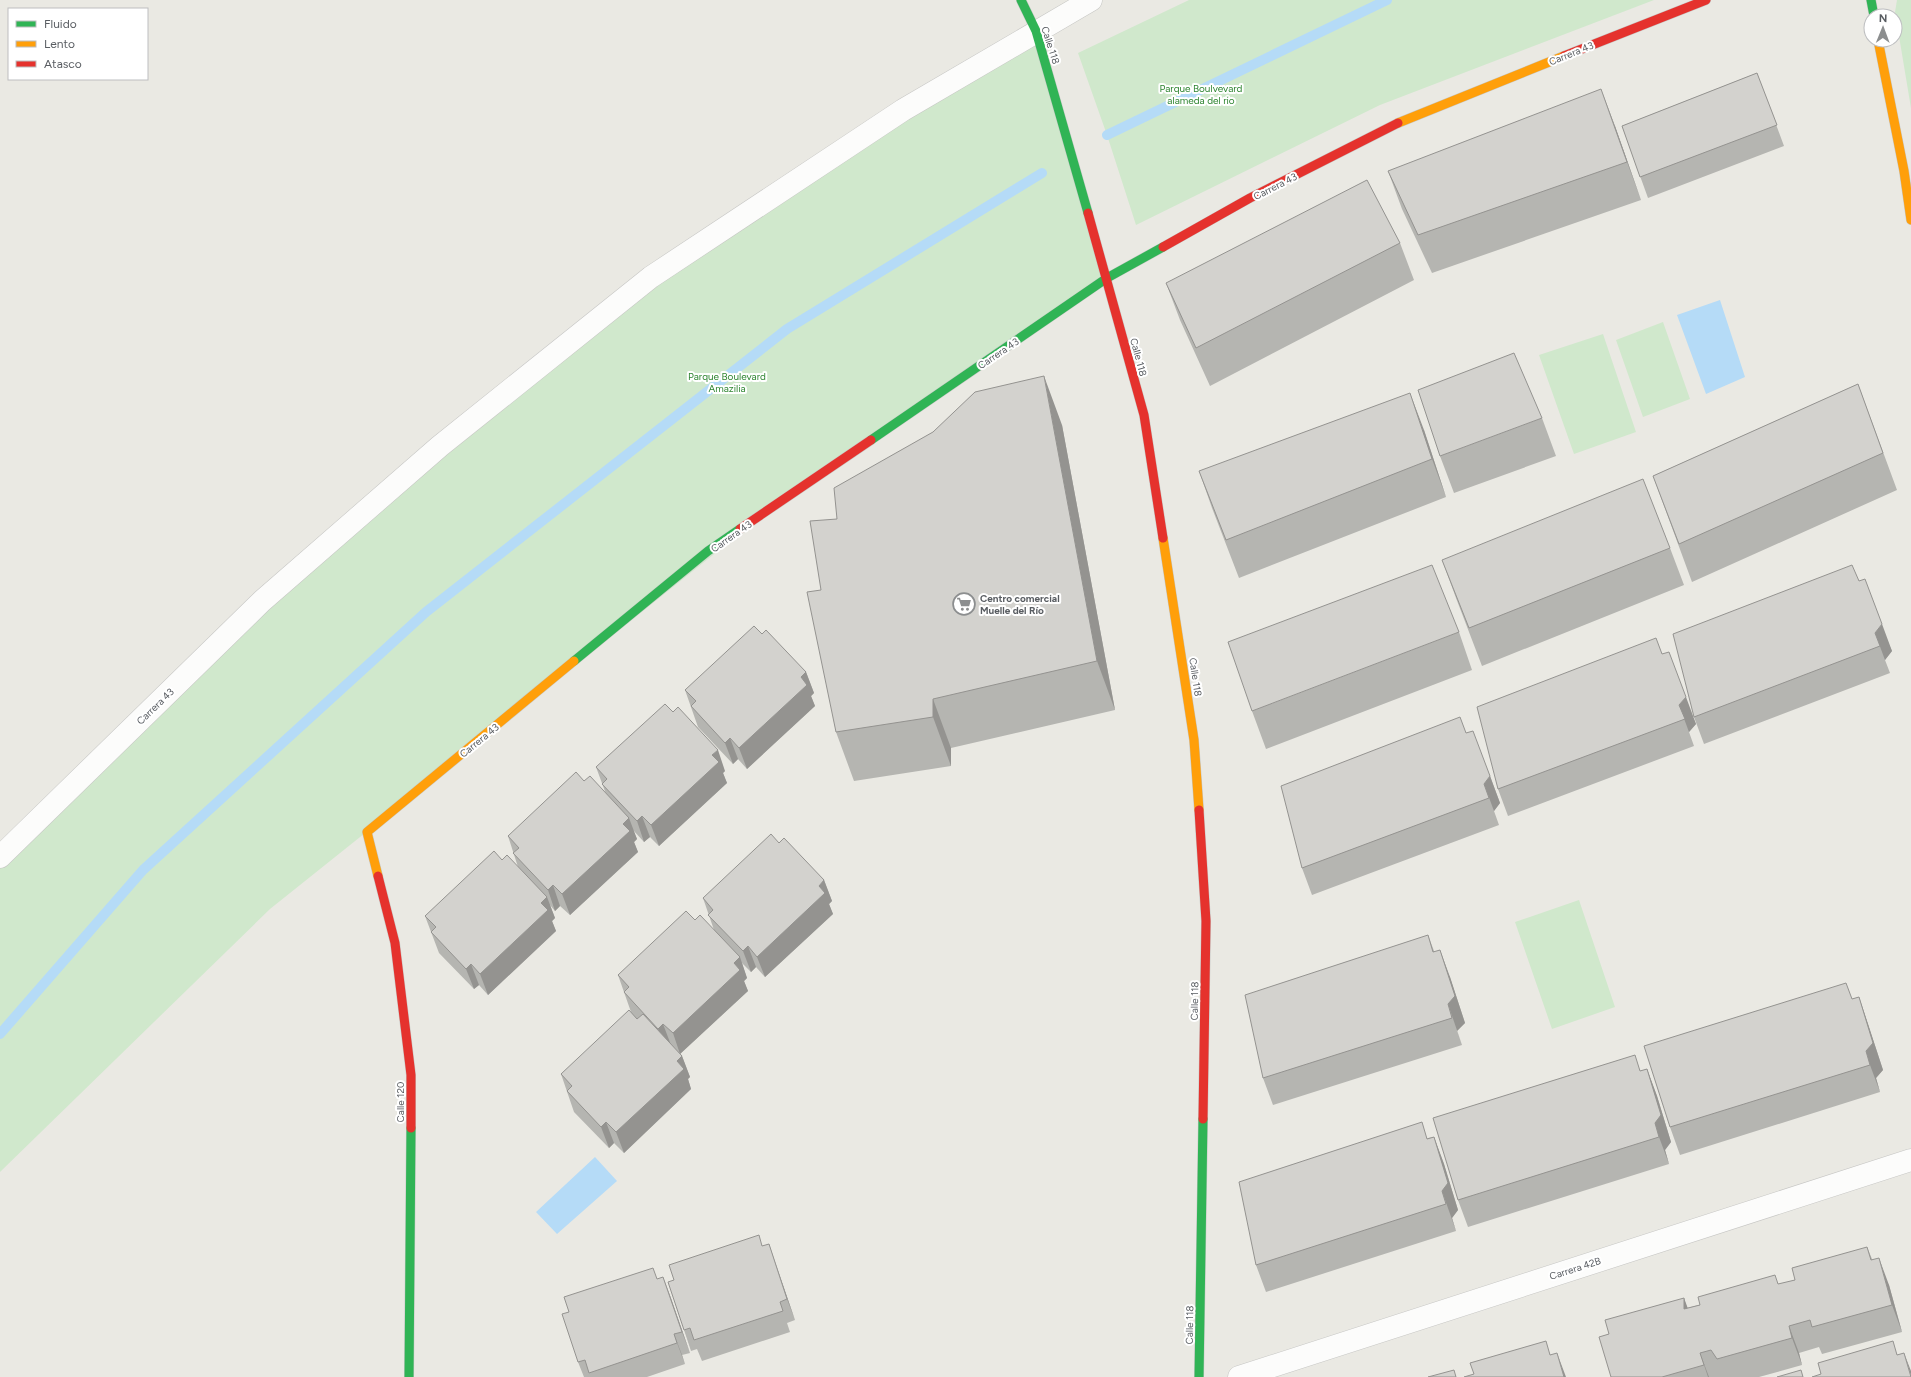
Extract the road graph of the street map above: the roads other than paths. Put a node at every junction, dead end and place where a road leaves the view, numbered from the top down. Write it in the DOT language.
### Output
graph roads {
  1 [pos="1021,0"];
  2 [pos="1091,0"];
  3 [pos="1706,0"];
  4 [pos="1036,31"];
  5 [pos="1880,48"];
  6 [pos="1911,220"];
  7 [pos="1107,278"];
  8 [pos="367,832"];
  9 [pos="0,857"];
  10 [pos="1911,1160"];
  11 [pos="409,1377"];
  12 [pos="1199,1377"];
  13 [pos="1239,1377"];
  1 -- 4 [label="street, Calle 118"];
  2 -- 4 [label="street, Carrera 43"];
  3 -- 7 [label="street, Carrera 43"];
  4 -- 7 [label="street, Calle 118"];
  4 -- 9 [label="street, Carrera 43"];
  5 -- 6 [label="street"];
  7 -- 8 [label="street, Carrera 43"];
  7 -- 12 [label="street, Calle 118"];
  8 -- 11 [label="street, Calle 120"];
  10 -- 13 [label="street, Carrera 42B"];
}
